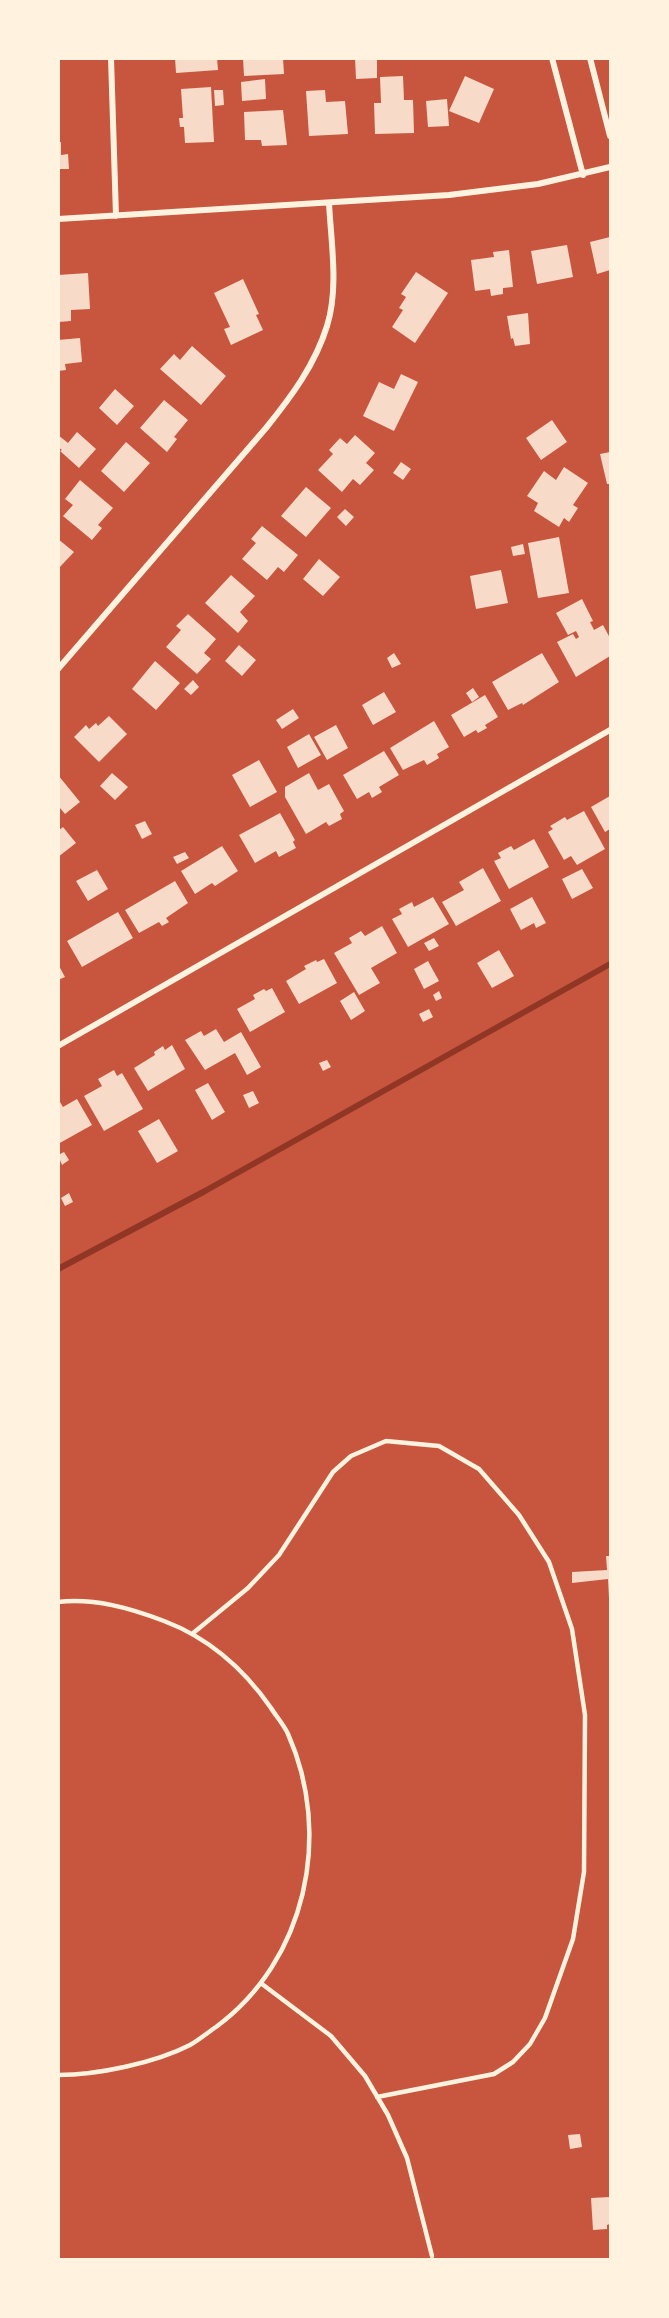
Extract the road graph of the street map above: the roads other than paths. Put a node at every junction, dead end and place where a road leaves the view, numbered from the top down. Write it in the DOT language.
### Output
graph roads {
  1 [pos="111,58"];
  2 [pos="552,58"];
  3 [pos="590,58"];
  4 [pos="610,136"];
  5 [pos="610,167"];
  6 [pos="583,175"];
  7 [pos="329,203"];
  8 [pos="116,216"];
  9 [pos="58,219"];
  10 [pos="58,669"];
  11 [pos="610,730"];
  12 [pos="58,1046"];
  13 [pos="58,1602"];
  14 [pos="192,1634"];
  15 [pos="262,1984"];
  16 [pos="58,2074"];
  17 [pos="377,2097"];
  18 [pos="432,2256"];
  1 -- 8 [label="street"];
  2 -- 6 [label="street"];
  3 -- 4 [label="street"];
  5 -- 6 [label="street"];
  6 -- 7 [label="street"];
  7 -- 8 [label="street"];
  7 -- 10 [label="street"];
  8 -- 9 [label="street"];
  11 -- 12 [label="street"];
  13 -- 14 [label="lane"];
  14 -- 15 [label="lane"];
  14 -- 17 [label="lane"];
  15 -- 16 [label="lane"];
  15 -- 17 [label="lane"];
  17 -- 18 [label="lane"];
}
